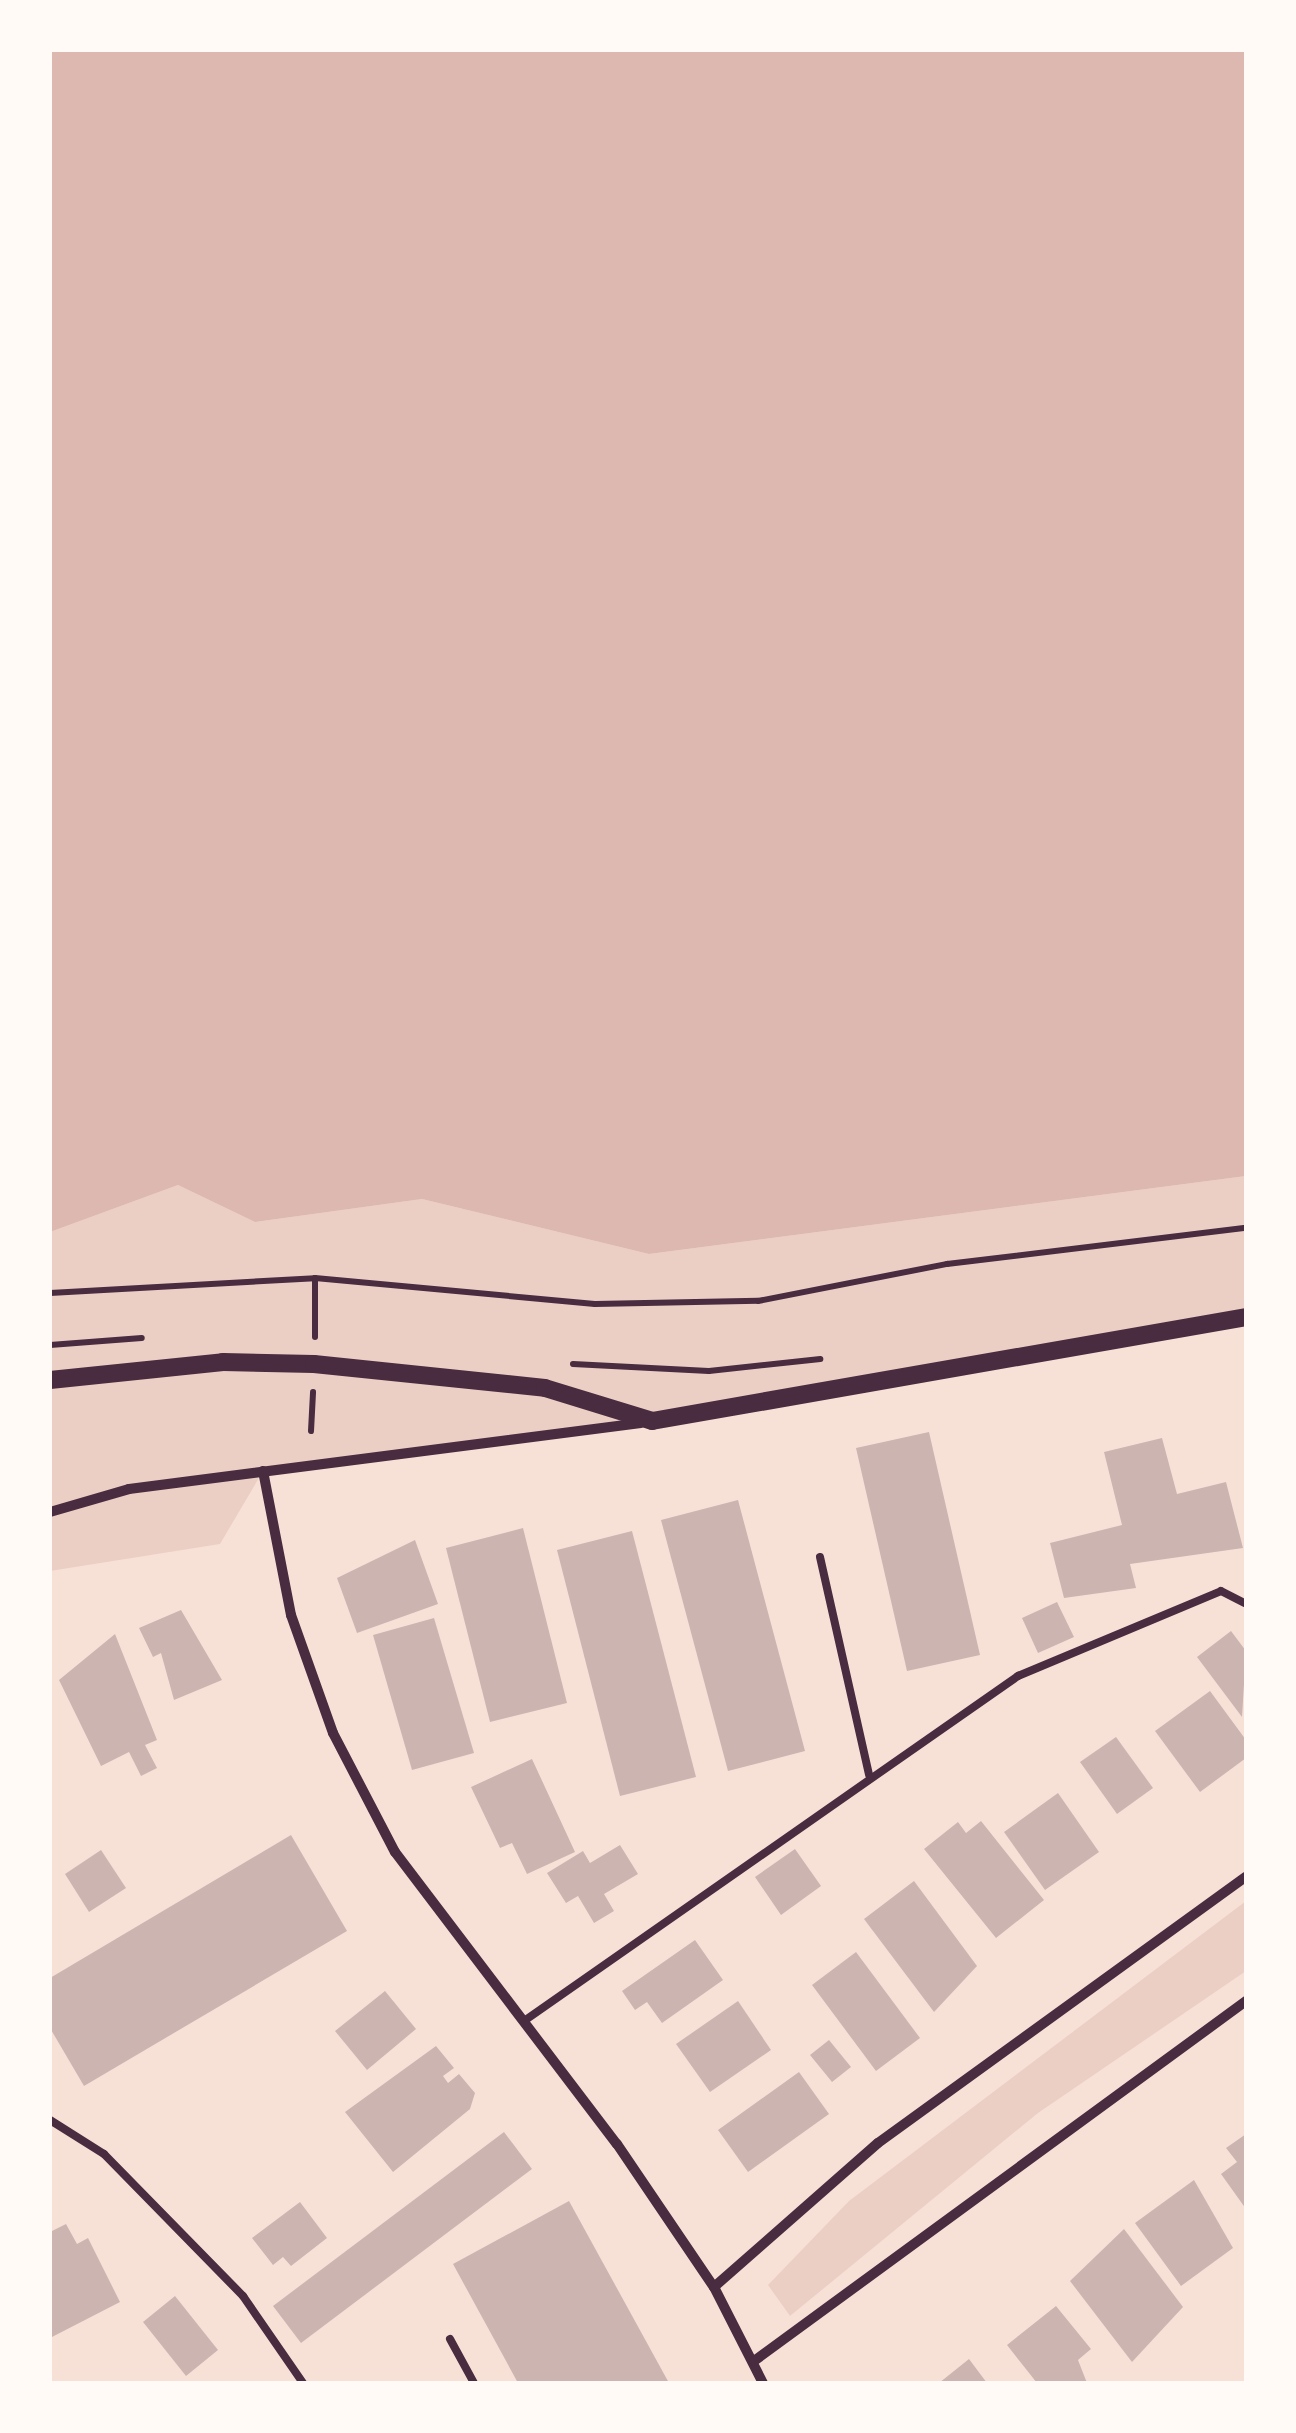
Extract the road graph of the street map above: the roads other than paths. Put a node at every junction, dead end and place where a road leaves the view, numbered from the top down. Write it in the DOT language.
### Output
graph roads {
  1 [pos="1246,1317"];
  2 [pos="50,1380"];
  3 [pos="652,1421"];
  4 [pos="263,1471"];
  5 [pos="50,1512"];
  6 [pos="820,1558"];
  7 [pos="1246,1604"];
  8 [pos="869,1776"];
  9 [pos="1246,1878"];
  10 [pos="1246,2002"];
  11 [pos="524,2020"];
  12 [pos="50,2120"];
  13 [pos="714,2287"];
  14 [pos="450,2338"];
  15 [pos="754,2360"];
  16 [pos="303,2383"];
  17 [pos="474,2383"];
  18 [pos="764,2383"];
  1 -- 3 [label="street"];
  2 -- 3 [label="street"];
  3 -- 4 [label="street"];
  4 -- 5 [label="street"];
  4 -- 11 [label="street"];
  6 -- 8 [label="lane"];
  7 -- 8 [label="lane"];
  8 -- 11 [label="lane"];
  9 -- 13 [label="street"];
  10 -- 15 [label="street"];
  11 -- 13 [label="street"];
  12 -- 16 [label="lane"];
  13 -- 15 [label="street"];
  14 -- 17 [label="lane"];
  15 -- 18 [label="street"];
}
